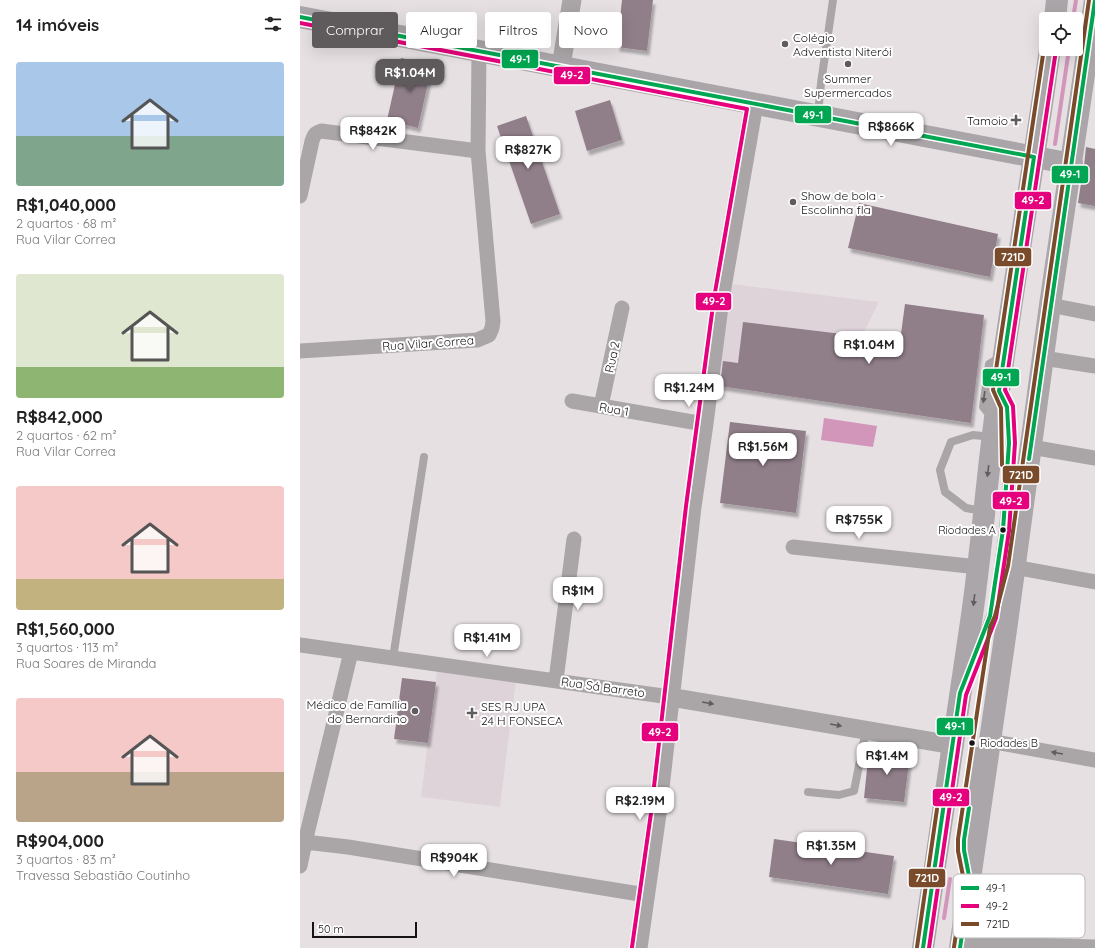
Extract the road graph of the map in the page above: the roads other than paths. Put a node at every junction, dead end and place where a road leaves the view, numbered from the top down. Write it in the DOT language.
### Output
graph roads {
  1 [pos="572,0"];
  2 [pos="833,0"];
  3 [pos="1057,0"];
  4 [pos="1095,0"];
  5 [pos="1055,12"];
  6 [pos="300,17"];
  7 [pos="479,51"];
  8 [pos="1049,56"];
  9 [pos="561,66"];
  10 [pos="754,104"];
  11 [pos="818,115"];
  12 [pos="478,151"];
  13 [pos="1034,157"];
  14 [pos="1072,164"];
  15 [pos="300,196"];
  16 [pos="1050,305"];
  17 [pos="622,308"];
  18 [pos="1095,314"];
  19 [pos="300,350"];
  20 [pos="1005,354"];
  21 [pos="1043,358"];
  22 [pos="1095,366"];
  23 [pos="999,391"];
  24 [pos="572,401"];
  25 [pos="601,406"];
  26 [pos="704,424"];
  27 [pos="994,429"];
  28 [pos="1031,447"];
  29 [pos="424,457"];
  30 [pos="1095,458"];
  31 [pos="983,511"];
  32 [pos="574,538"];
  33 [pos="793,547"];
  34 [pos="1014,566"];
  35 [pos="978,567"];
  36 [pos="1095,582"];
  37 [pos="300,645"];
  38 [pos="351,652"];
  39 [pos="393,658"];
  40 [pos="556,680"];
  41 [pos="960,693"];
  42 [pos="670,697"];
  43 [pos="866,730"];
  44 [pos="989,741"];
  45 [pos="953,745"];
  46 [pos="1095,760"];
  47 [pos="808,792"];
  48 [pos="304,824"];
  49 [pos="304,842"];
  50 [pos="300,866"];
  51 [pos="969,874"];
  52 [pos="971,874"];
  53 [pos="646,895"];
  54 [pos="960,946"];
  55 [pos="638,948"];
  56 [pos="923,948"];
  57 [pos="1095,948"];
  1 -- 9 [label="street"];
  2 -- 11 [label="lane"];
  3 -- 5 [label="highway"];
  4 -- 14 [label="highway"];
  6 -- 7 [label="main road"];
  7 -- 9 [label="main road"];
  7 -- 12 [label="street, Rua Vilar Correa"];
  8 -- 13 [label="highway"];
  9 -- 10 [label="main road"];
  10 -- 11 [label="main road"];
  10 -- 26 [label="street"];
  11 -- 13 [label="main road"];
  12 -- 15 [label="street"];
  12 -- 19 [label="street, Rua Vilar Correa"];
  13 -- 14 [label="main road"];
  13 -- 20 [label="highway"];
  14 -- 16 [label="highway"];
  16 -- 18 [label="street"];
  16 -- 21 [label="highway"];
  17 -- 25 [label="street, Rua 2"];
  20 -- 23 [label="highway"];
  20 -- 27 [label="lane, one-way"];
  21 -- 22 [label="street"];
  21 -- 28 [label="highway"];
  23 -- 27 [label="highway"];
  23 -- 41 [label="lane"];
  24 -- 25 [label="street, Rua 1"];
  25 -- 26 [label="street, Rua 1"];
  26 -- 42 [label="street"];
  27 -- 31 [label="highway, one-way"];
  27 -- 31 [label="lane"];
  28 -- 30 [label="street"];
  28 -- 34 [label="highway"];
  29 -- 39 [label="lane"];
  31 -- 35 [label="highway"];
  32 -- 40 [label="street"];
  33 -- 35 [label="street"];
  34 -- 36 [label="street"];
  34 -- 44 [label="highway"];
  34 -- 51 [label="lane"];
  35 -- 41 [label="highway, one-way"];
  37 -- 38 [label="street, Rua Sá Barreto"];
  38 -- 39 [label="street, Rua Sá Barreto"];
  38 -- 48 [label="street"];
  39 -- 40 [label="street, Rua Sá Barreto"];
  40 -- 42 [label="street, Rua Sá Barreto"];
  41 -- 45 [label="highway"];
  42 -- 43 [label="street, Rua Sá Barreto, one-way"];
  42 -- 53 [label="street"];
  43 -- 45 [label="street, Rua Sá Barreto"];
  43 -- 47 [label="lane"];
  46 -- 44 [label="street, one-way"];
  44 -- 52 [label="highway"];
  45 -- 56 [label="highway"];
  48 -- 49 [label="street"];
  49 -- 50 [label="street"];
  49 -- 53 [label="street"];
  53 -- 55 [label="street"];
  54 -- 57 [label="street"];
}
